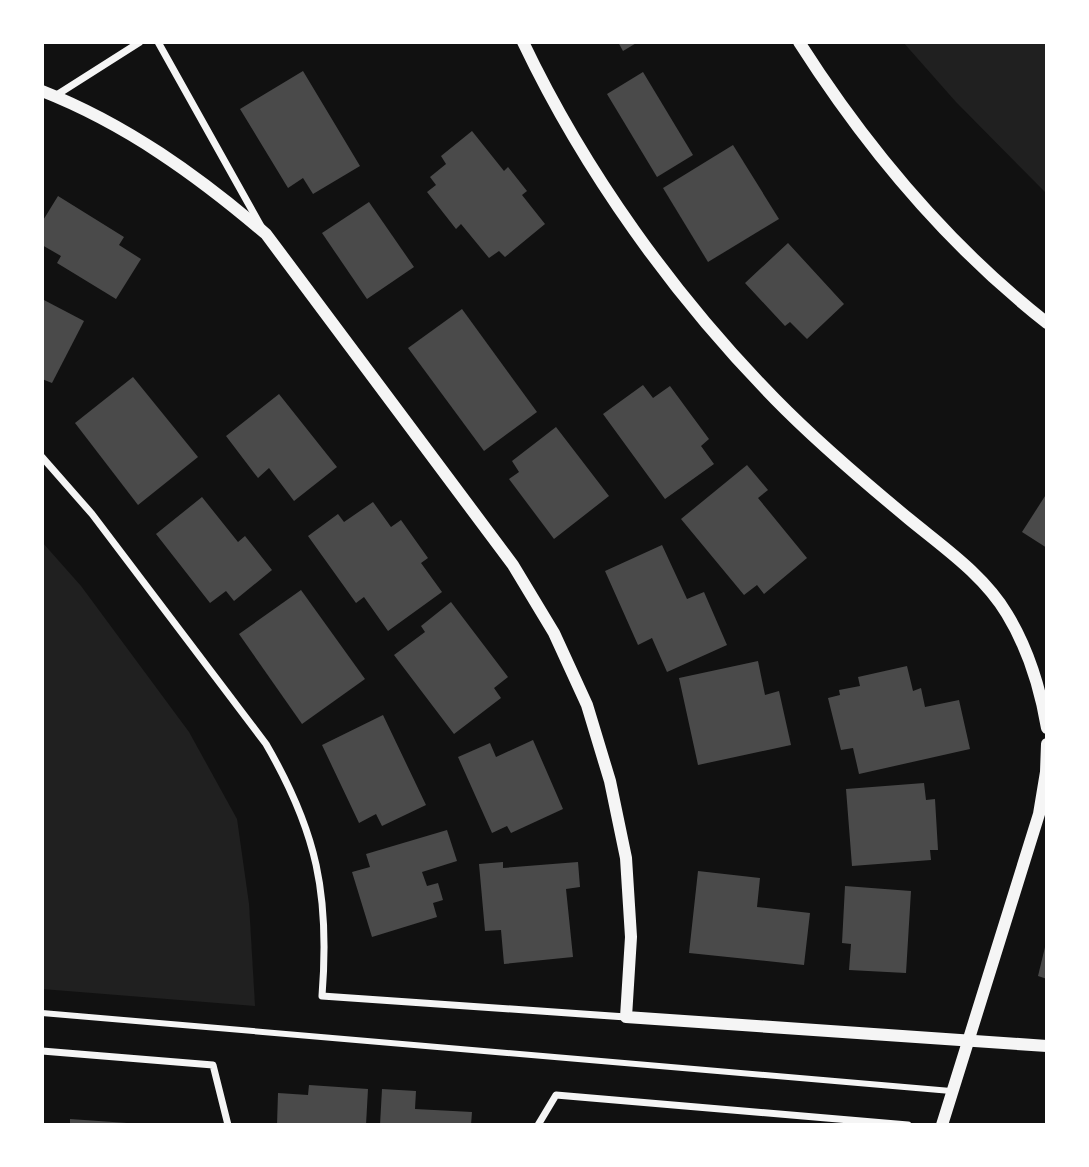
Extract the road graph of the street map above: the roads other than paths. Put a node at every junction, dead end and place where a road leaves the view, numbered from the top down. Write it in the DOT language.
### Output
graph roads {
  1 [pos="140,42"];
  2 [pos="158,42"];
  3 [pos="523,42"];
  4 [pos="799,42"];
  5 [pos="42,91"];
  6 [pos="55,96"];
  7 [pos="266,234"];
  8 [pos="1047,323"];
  9 [pos="42,457"];
  10 [pos="1047,728"];
  11 [pos="1047,744"];
  12 [pos="42,1013"];
  13 [pos="626,1017"];
  14 [pos="968,1040"];
  15 [pos="1047,1045"];
  16 [pos="42,1051"];
  17 [pos="951,1091"];
  18 [pos="228,1125"];
  19 [pos="538,1125"];
  20 [pos="908,1125"];
  21 [pos="942,1125"];
  1 -- 6 [label="street"];
  2 -- 7 [label="street"];
  3 -- 10 [label="street"];
  4 -- 8 [label="street"];
  5 -- 6 [label="street"];
  6 -- 7 [label="street"];
  7 -- 13 [label="street"];
  9 -- 13 [label="street"];
  11 -- 14 [label="street"];
  12 -- 17 [label="street"];
  13 -- 14 [label="street"];
  14 -- 15 [label="street"];
  14 -- 17 [label="street"];
  16 -- 18 [label="street"];
  17 -- 21 [label="street"];
  19 -- 20 [label="street"];
}
